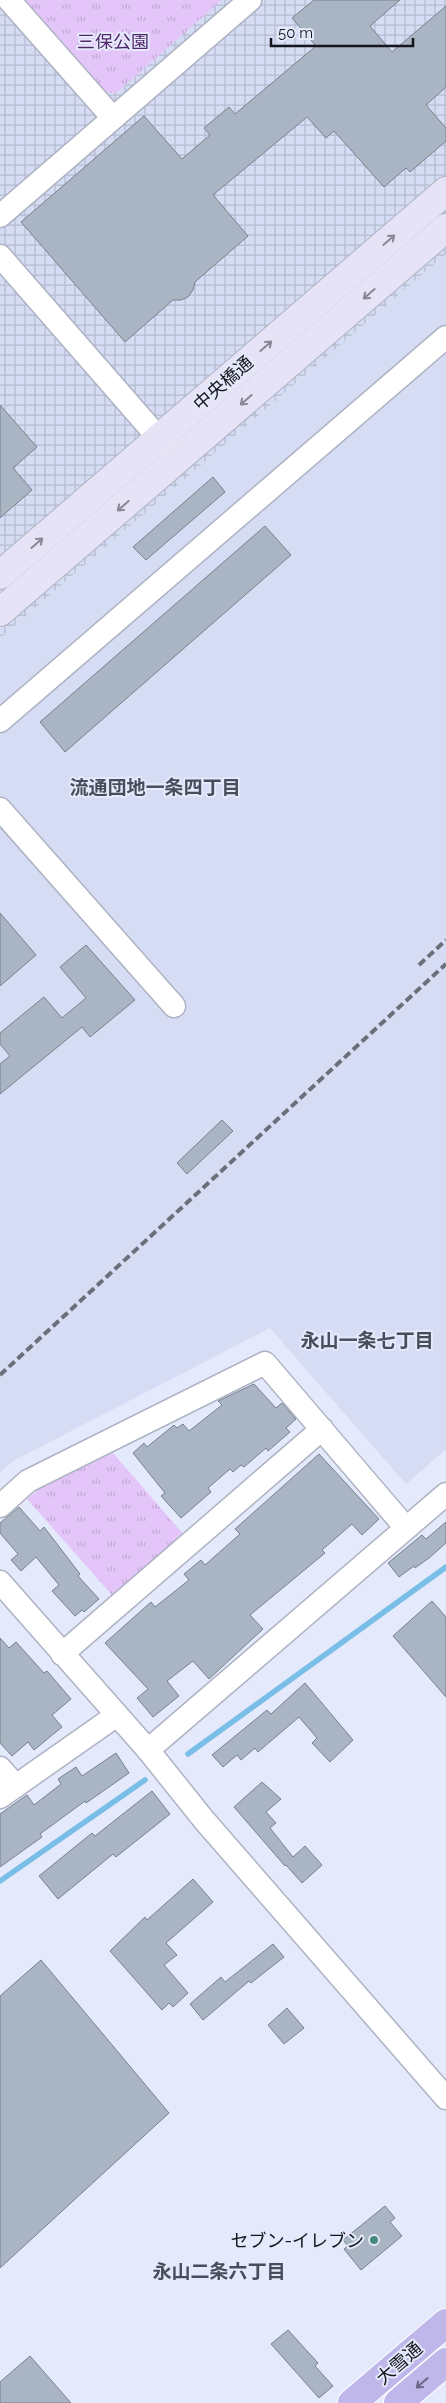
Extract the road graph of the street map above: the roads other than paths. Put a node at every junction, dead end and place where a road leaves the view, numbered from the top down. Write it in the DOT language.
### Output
graph roads {
  1 [pos="9,0"];
  2 [pos="250,0"];
  3 [pos="113,118"];
  4 [pos="446,191"];
  5 [pos="0,216"];
  6 [pos="446,228"];
  7 [pos="0,256"];
  8 [pos="446,337"];
  9 [pos="159,438"];
  10 [pos="176,460"];
  11 [pos="0,575"];
  12 [pos="0,612"];
  13 [pos="0,721"];
  14 [pos="0,809"];
  15 [pos="174,1006"];
  16 [pos="322,1429"];
  17 [pos="446,1494"];
  18 [pos="0,1506"];
  19 [pos="406,1528"];
  20 [pos="0,1582"];
  21 [pos="62,1654"];
  22 [pos="117,1715"];
  23 [pos="148,1750"];
  24 [pos="0,1768"];
  25 [pos="8,1792"];
  26 [pos="446,2098"];
  27 [pos="446,2323"];
  28 [pos="446,2362"];
  29 [pos="352,2403"];
  30 [pos="398,2403"];
  1 -- 3 [label="street"];
  2 -- 3 [label="street"];
  3 -- 5 [label="street"];
  9 -- 4 [label="main road, 中央橋通, one-way"];
  6 -- 10 [label="main road, 中央橋通, one-way"];
  7 -- 9 [label="street"];
  8 -- 13 [label="street"];
  9 -- 10 [label="street"];
  11 -- 9 [label="main road, 中央橋通, one-way"];
  10 -- 12 [label="main road, 中央橋通, one-way"];
  14 -- 15 [label="street"];
  16 -- 18 [label="street"];
  16 -- 19 [label="street"];
  16 -- 21 [label="street"];
  17 -- 19 [label="street"];
  19 -- 23 [label="street"];
  20 -- 21 [label="street"];
  21 -- 22 [label="street"];
  22 -- 23 [label="street"];
  22 -- 25 [label="street"];
  23 -- 26 [label="street"];
  24 -- 25 [label="street"];
  27 -- 29 [label="highway, 大雪通"];
  28 -- 30 [label="highway, 大雪通, one-way"];
}
